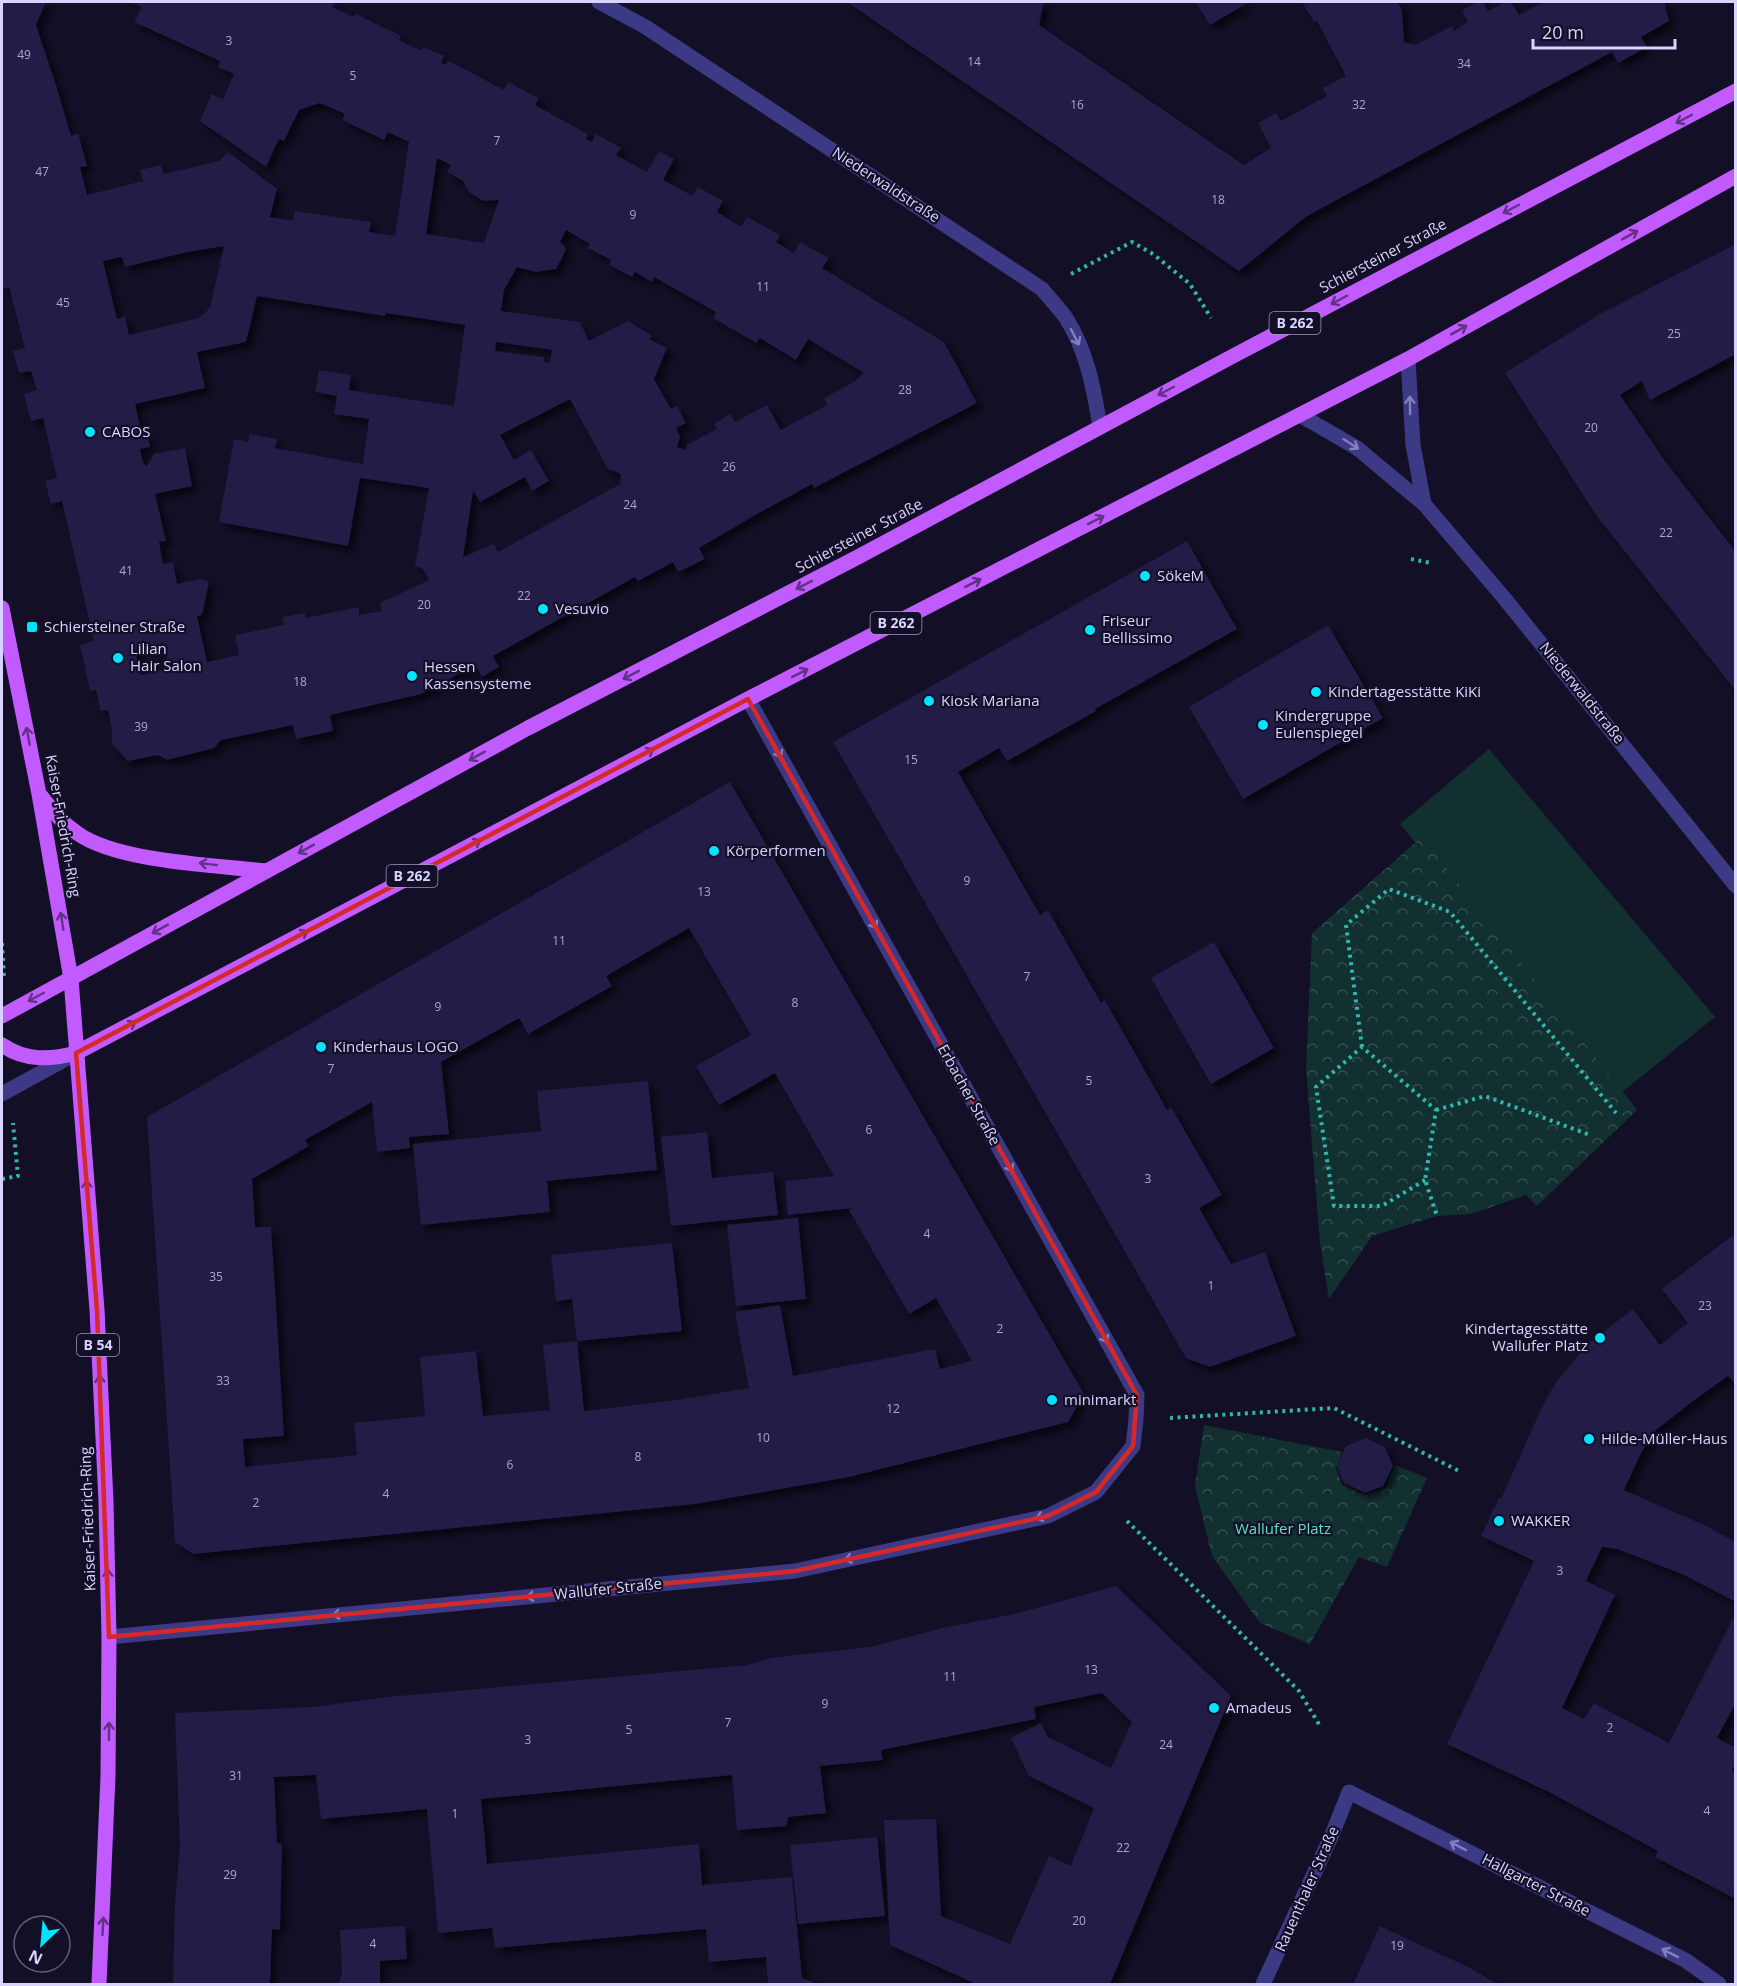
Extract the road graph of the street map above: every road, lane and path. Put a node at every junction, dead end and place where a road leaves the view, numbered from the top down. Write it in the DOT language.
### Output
graph roads {
  1 [pos="599,2"];
  2 [pos="1736,92"];
  3 [pos="1736,176"];
  4 [pos="1042,289"];
  5 [pos="1211,318"];
  6 [pos="1408,359"];
  7 [pos="1300,415"];
  8 [pos="1100,427"];
  9 [pos="1424,504"];
  10 [pos="2,608"];
  11 [pos="748,699"];
  12 [pos="39,794"];
  13 [pos="266,871"];
  14 [pos="1736,886"];
  15 [pos="72,979"];
  16 [pos="2,1016"];
  17 [pos="2,1046"];
  18 [pos="1362,1047"];
  19 [pos="76,1053"];
  20 [pos="2,1094"];
  21 [pos="1436,1110"];
  22 [pos="1616,1113"];
  23 [pos="1590,1136"];
  24 [pos="18,1176"];
  25 [pos="2,1179"];
  26 [pos="1425,1180"];
  27 [pos="1437,1216"];
  28 [pos="1170,1418"];
  29 [pos="1459,1471"];
  30 [pos="1096,1492"];
  31 [pos="1127,1521"];
  32 [pos="109,1637"];
  33 [pos="1320,1725"];
  34 [pos="1349,1792"];
  35 [pos="99,1984"];
  36 [pos="1263,1984"];
  37 [pos="1719,1984"];
  1 -- 4 [label="street, Niederwaldstraße"];
  2 -- 8 [label="main road, Schiersteiner Straße / B 262, one-way"];
  6 -- 3 [label="main road, B 262, one-way"];
  4 -- 5 [label="path"];
  4 -- 8 [label="street, Niederwaldstraße, one-way"];
  6 -- 7 [label="main road, B 262"];
  9 -- 6 [label="street, Niederwaldstraße, one-way"];
  7 -- 9 [label="street, Niederwaldstraße, one-way"];
  11 -- 7 [label="main road, B 262, one-way"];
  8 -- 13 [label="main road, Schiersteiner Straße / B 262, one-way"];
  9 -- 14 [label="street, Niederwaldstraße"];
  12 -- 10 [label="main road, Kaiser-Friedrich-Ring / B 54, one-way"];
  19 -- 11 [label="main road, B 262, one-way"];
  11 -- 30 [label="street, Erbacher Straße, one-way"];
  13 -- 12 [label="main road, one-way"];
  15 -- 12 [label="main road, Kaiser-Friedrich-Ring / B 54, one-way"];
  13 -- 15 [label="main road, Schiersteiner Straße / B 262, one-way"];
  15 -- 16 [label="main road, Schiersteiner Straße / B 262, one-way"];
  15 -- 19 [label="main road, Kaiser-Friedrich-Ring / B 54"];
  17 -- 19 [label="main road"];
  18 -- 21 [label="path"];
  18 -- 22 [label="path"];
  18 -- 26 [label="path"];
  19 -- 20 [label="street, B 262"];
  32 -- 19 [label="main road, Kaiser-Friedrich-Ring / B 54, one-way"];
  21 -- 23 [label="path"];
  21 -- 26 [label="path"];
  24 -- 25 [label="path"];
  26 -- 27 [label="path"];
  28 -- 29 [label="path"];
  30 -- 32 [label="street, Wallufer Straße, one-way"];
  31 -- 33 [label="path"];
  35 -- 32 [label="main road, Kaiser-Friedrich-Ring / B 54, one-way"];
  34 -- 36 [label="street, Rauenthaler Straße"];
  37 -- 34 [label="street, Hallgarter Straße, one-way"];
}
